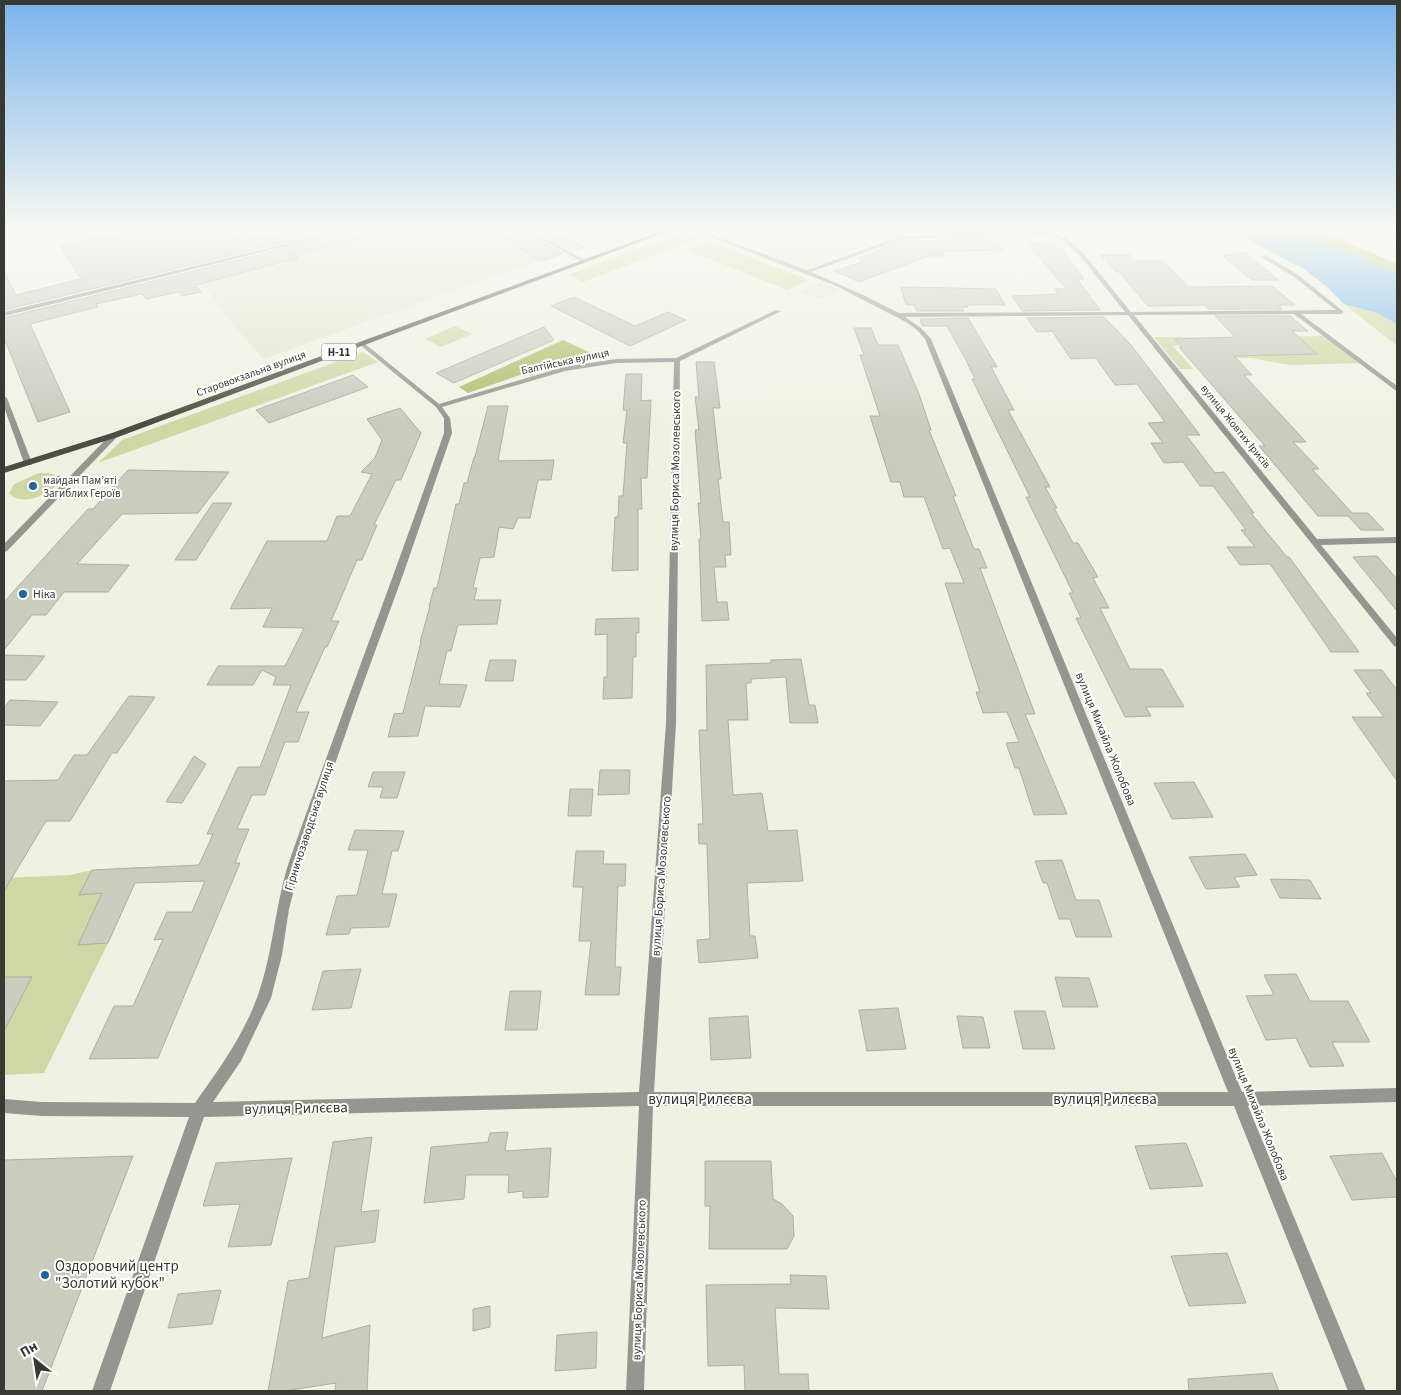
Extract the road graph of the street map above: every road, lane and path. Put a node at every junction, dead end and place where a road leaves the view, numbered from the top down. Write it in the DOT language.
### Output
graph roads {
  1 [pos="86,294"];
  2 [pos="495,294"];
  3 [pos="859,294"];
  4 [pos="1113,294"];
  5 [pos="1321,294"];
  6 [pos="778,311"];
  7 [pos="1296,313"];
  8 [pos="4,314"];
  9 [pos="1129,314"];
  10 [pos="897,315"];
  11 [pos="362,344"];
  12 [pos="677,360"];
  13 [pos="1397,389"];
  14 [pos="4,398"];
  15 [pos="438,406"];
  16 [pos="115,435"];
  17 [pos="28,463"];
  18 [pos="4,470"];
  19 [pos="1397,540"];
  20 [pos="1316,542"];
  21 [pos="4,549"];
  22 [pos="1397,644"];
  23 [pos="1397,1095"];
  24 [pos="646,1099"];
  25 [pos="1238,1099"];
  26 [pos="4,1106"];
  27 [pos="199,1110"];
  28 [pos="101,1391"];
  29 [pos="635,1391"];
  30 [pos="1357,1391"];
  1 -- 8 [label="street"];
  2 -- 11 [label="main road, Старовокзальна вулиця / Н-11"];
  3 -- 10 [label="street, вулиця Михайла Жолобова"];
  4 -- 9 [label="street, вулиця Жовтих Ірисів"];
  5 -- 7 [label="street"];
  6 -- 12 [label="street, Балтійська вулиця"];
  7 -- 9 [label="street"];
  7 -- 13 [label="street"];
  9 -- 10 [label="street"];
  9 -- 20 [label="street, вулиця Жовтих Ірисів"];
  10 -- 25 [label="street, вулиця Михайла Жолобова"];
  11 -- 15 [label="street, Гірничозаводська вулиця"];
  11 -- 16 [label="main road, Старовокзальна вулиця / Н-11"];
  12 -- 15 [label="street, Балтійська вулиця"];
  12 -- 24 [label="street, вулиця Бориса Мозолевського"];
  14 -- 17 [label="street"];
  15 -- 27 [label="street, Гірничозаводська вулиця"];
  16 -- 17 [label="main road, Старовокзальна вулиця / Н-11"];
  16 -- 21 [label="street"];
  17 -- 18 [label="main road, Старовокзальна вулиця / Н-11"];
  19 -- 20 [label="street"];
  20 -- 22 [label="street, вулиця Жовтих Ірисів"];
  23 -- 25 [label="street, вулиця Рилєєва"];
  24 -- 25 [label="street, вулиця Рилєєва"];
  24 -- 27 [label="street, вулиця Рилєєва"];
  24 -- 29 [label="street, вулиця Бориса Мозолевського"];
  25 -- 30 [label="street, вулиця Михайла Жолобова"];
  26 -- 27 [label="street, вулиця Рилєєва"];
  27 -- 28 [label="street, Гірничозаводська вулиця"];
}
